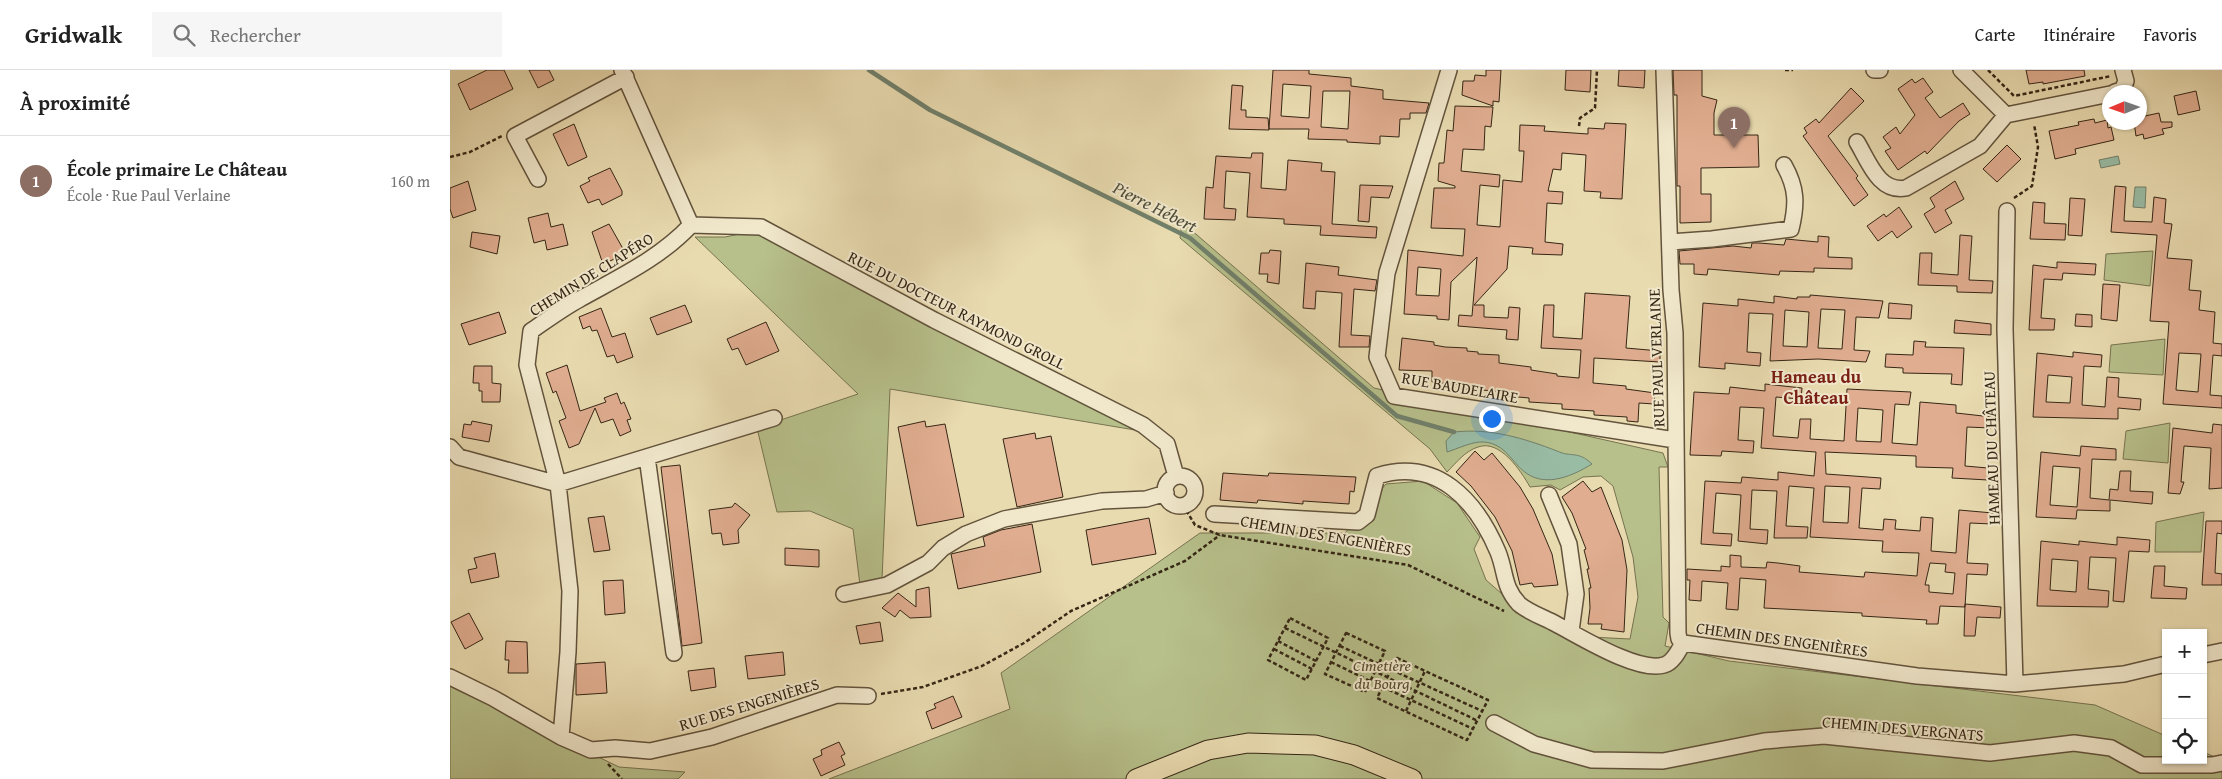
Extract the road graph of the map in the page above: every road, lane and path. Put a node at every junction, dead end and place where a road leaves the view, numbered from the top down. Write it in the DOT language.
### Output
graph roads {
  1 [pos="1449,70"];
  2 [pos="1597,70"];
  3 [pos="1664,70"];
  4 [pos="1785,70"];
  5 [pos="1793,70"];
  6 [pos="1874,70"];
  7 [pos="1880,70"];
  8 [pos="1961,70"];
  9 [pos="1988,70"];
  10 [pos="2121,72"];
  11 [pos="624,74"];
  12 [pos="2124,85"];
  13 [pos="2102,96"];
  14 [pos="2032,110"];
  15 [pos="2006,115"];
  16 [pos="1580,126"];
  17 [pos="515,136"];
  18 [pos="1857,142"];
  19 [pos="450,157"];
  20 [pos="1784,165"];
  21 [pos="538,179"];
  22 [pos="2007,211"];
  23 [pos="691,225"];
  24 [pos="1670,242"];
  25 [pos="774,418"];
  26 [pos="1675,440"];
  27 [pos="450,447"];
  28 [pos="647,457"];
  29 [pos="1176,476"];
  30 [pos="558,484"];
  31 [pos="1166,493"];
  32 [pos="1549,495"];
  33 [pos="1183,505"];
  34 [pos="1214,514"];
  35 [pos="1220,535"];
  36 [pos="844,594"];
  37 [pos="1505,611"];
  38 [pos="1285,628"];
  39 [pos="1571,631"];
  40 [pos="1278,640"];
  41 [pos="1683,642"];
  42 [pos="1340,646"];
  43 [pos="1323,647"];
  44 [pos="1274,649"];
  45 [pos="2222,651"];
  46 [pos="674,653"];
  47 [pos="1335,653"];
  48 [pos="2207,654"];
  49 [pos="1316,661"];
  50 [pos="1331,662"];
  51 [pos="1379,664"];
  52 [pos="2162,665"];
  53 [pos="1312,669"];
  54 [pos="1392,670"];
  55 [pos="1425,671"];
  56 [pos="1375,672"];
  57 [pos="450,677"];
  58 [pos="1388,678"];
  59 [pos="1370,681"];
  60 [pos="1420,682"];
  61 [pos="2015,684"];
  62 [pos="1383,686"];
  63 [pos="1415,691"];
  64 [pos="868,696"];
  65 [pos="1411,700"];
  66 [pos="1482,711"];
  67 [pos="1406,712"];
  68 [pos="1477,720"];
  69 [pos="1494,724"];
  70 [pos="1473,729"];
  71 [pos="561,737"];
  72 [pos="2222,762"];
  73 [pos="1136,779"];
  74 [pos="1412,779"];
  1 -- 26 [label="street, RUE BAUDELAIRE"];
  2 -- 16 [label="path"];
  3 -- 24 [label="street, RUE PAUL VERLAINE"];
  4 -- 5 [label="path"];
  6 -- 7 [label="street"];
  8 -- 15 [label="street"];
  9 -- 10 [label="path"];
  10 -- 12 [label="street"];
  11 -- 17 [label="street"];
  11 -- 23 [label="street"];
  13 -- 14 [label="street"];
  14 -- 15 [label="street"];
  14 -- 22 [label="path"];
  15 -- 18 [label="street"];
  17 -- 19 [label="path"];
  17 -- 21 [label="street"];
  20 -- 24 [label="street"];
  22 -- 61 [label="street, HAMEAU DU CHÂTEAU"];
  23 -- 29 [label="street, RUE DU DOCTEUR RAYMOND GROLL"];
  23 -- 30 [label="street, CHEMIN DE CLAPÉRO"];
  24 -- 26 [label="street, RUE PAUL VERLAINE"];
  25 -- 28 [label="street"];
  26 -- 41 [label="street, RUE PAUL VERLAINE"];
  27 -- 30 [label="street"];
  28 -- 30 [label="street"];
  28 -- 46 [label="street"];
  29 -- 31 [label="street"];
  29 -- 33 [label="street"];
  30 -- 71 [label="street, CHEMIN DE CLAPÉRO"];
  31 -- 33 [label="street"];
  31 -- 36 [label="street"];
  32 -- 39 [label="street"];
  33 -- 35 [label="path, CHEMIN DES ENGENIÈRES"];
  34 -- 39 [label="street"];
  35 -- 37 [label="path, CHEMIN DES ENGENIÈRES"];
  35 -- 64 [label="path, CHEMIN DES ENGENIÈRES"];
  38 -- 40 [label="path"];
  38 -- 43 [label="path"];
  38 -- 43 [label="path"];
  39 -- 41 [label="street, CHEMIN DES ENGENIÈRES"];
  40 -- 44 [label="path"];
  40 -- 49 [label="path"];
  41 -- 61 [label="street, CHEMIN DES ENGENIÈRES"];
  42 -- 47 [label="path"];
  42 -- 51 [label="path"];
  42 -- 51 [label="path"];
  43 -- 47 [label="path"];
  43 -- 49 [label="path"];
  44 -- 53 [label="path"];
  44 -- 53 [label="path"];
  45 -- 48 [label="street"];
  47 -- 50 [label="path"];
  47 -- 56 [label="path"];
  49 -- 53 [label="path"];
  50 -- 59 [label="path"];
  50 -- 59 [label="path"];
  51 -- 56 [label="path"];
  52 -- 61 [label="street, CHEMIN DES ENGENIÈRES"];
  54 -- 55 [label="path"];
  54 -- 58 [label="path"];
  54 -- 60 [label="path"];
  55 -- 60 [label="path"];
  55 -- 66 [label="path"];
  56 -- 58 [label="path"];
  56 -- 59 [label="path"];
  57 -- 71 [label="street, RUE DES ENGENIÈRES"];
  58 -- 62 [label="path"];
  58 -- 63 [label="path"];
  60 -- 63 [label="path"];
  60 -- 66 [label="path"];
  62 -- 65 [label="path"];
  62 -- 67 [label="path"];
  63 -- 65 [label="path"];
  63 -- 68 [label="path"];
  64 -- 71 [label="street, RUE DES ENGENIÈRES"];
  65 -- 67 [label="path"];
  65 -- 70 [label="path"];
  66 -- 68 [label="path"];
  67 -- 70 [label="path"];
  68 -- 69 [label="path"];
  68 -- 70 [label="path"];
  69 -- 72 [label="street, CHEMIN DES VERGNATS"];
  73 -- 74 [label="main road"];
}
